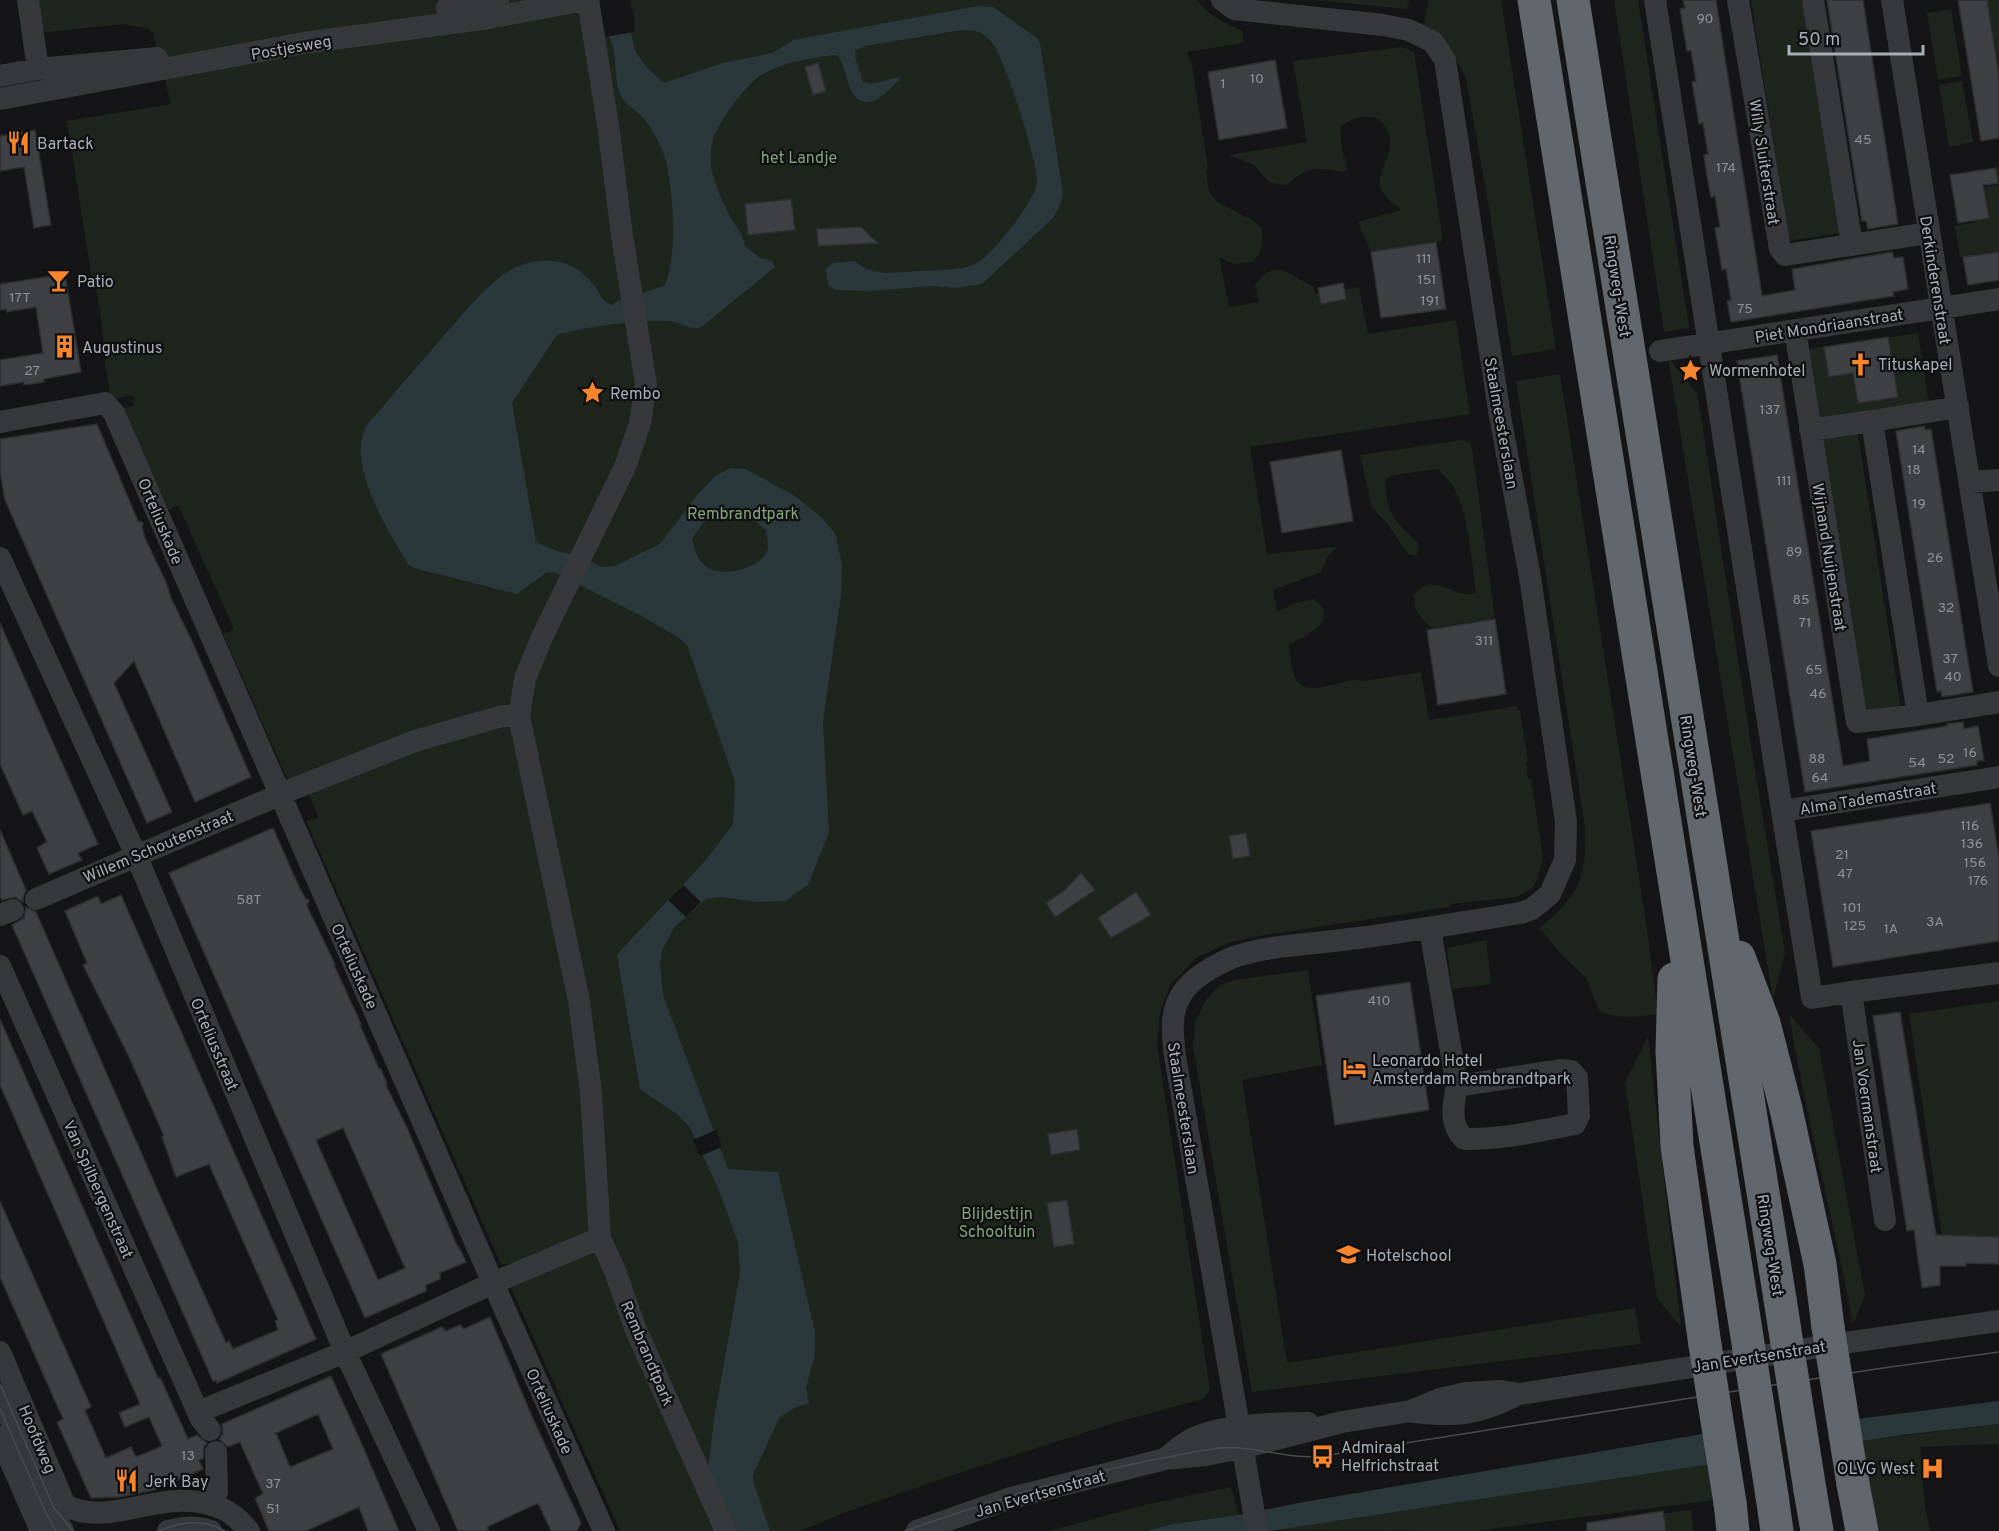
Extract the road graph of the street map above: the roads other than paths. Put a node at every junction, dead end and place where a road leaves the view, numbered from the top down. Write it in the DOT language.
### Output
graph roads {
  1 [pos="28,0"];
  2 [pos="498,0"];
  3 [pos="586,0"];
  4 [pos="1222,0"];
  5 [pos="1534,0"];
  6 [pos="1573,0"];
  7 [pos="1654,0"];
  8 [pos="1738,0"];
  9 [pos="1814,0"];
  10 [pos="1892,0"];
  11 [pos="38,69"];
  12 [pos="0,76"];
  13 [pos="0,99"];
  14 [pos="1928,233"];
  15 [pos="1852,244"];
  16 [pos="1999,299"];
  17 [pos="1941,308"];
  18 [pos="1795,330"];
  19 [pos="1709,343"];
  20 [pos="1660,351"];
  21 [pos="1958,407"];
  22 [pos="0,422"];
  23 [pos="1872,422"];
  24 [pos="1810,430"];
  25 [pos="1999,480"];
  26 [pos="1970,482"];
  27 [pos="0,558"];
  28 [pos="1999,666"];
  29 [pos="1999,702"];
  30 [pos="1918,715"];
  31 [pos="519,716"];
  32 [pos="1999,777"];
  33 [pos="280,794"];
  34 [pos="1782,811"];
  35 [pos="136,855"];
  36 [pos="1714,888"];
  37 [pos="36,899"];
  38 [pos="1677,905"];
  39 [pos="1430,929"];
  40 [pos="0,966"];
  41 [pos="1999,973"];
  42 [pos="1851,992"];
  43 [pos="1457,1086"];
  44 [pos="1885,1220"];
  45 [pos="600,1238"];
  46 [pos="493,1283"];
  47 [pos="1999,1322"];
  48 [pos="0,1352"];
  49 [pos="345,1353"];
  50 [pos="0,1396"];
  51 [pos="0,1437"];
  52 [pos="1239,1438"];
  53 [pos="216,1452"];
  54 [pos="213,1505"];
  55 [pos="1732,1517"];
  56 [pos="72,1528"];
  57 [pos="41,1531"];
  58 [pos="168,1531"];
  59 [pos="211,1531"];
  60 [pos="249,1531"];
  61 [pos="429,1531"];
  62 [pos="604,1531"];
  63 [pos="726,1531"];
  64 [pos="917,1531"];
  65 [pos="1257,1531"];
  66 [pos="1778,1531"];
  67 [pos="1817,1531"];
  68 [pos="1862,1531"];
  1 -- 11 [label="street"];
  2 -- 11 [label="street, Postjesweg"];
  3 -- 13 [label="street, Postjesweg"];
  3 -- 31 [label="street"];
  4 -- 39 [label="street, Staalmeesterslaan"];
  5 -- 38 [label="highway"];
  6 -- 36 [label="highway, Ringweg-West"];
  7 -- 19 [label="street"];
  8 -- 15 [label="street, Willy Sluiterstraat"];
  9 -- 15 [label="street"];
  10 -- 14 [label="street, Derkinderenstraat"];
  11 -- 12 [label="street, Postjesweg"];
  14 -- 15 [label="street, Willy Sluiterstraat"];
  14 -- 17 [label="street, Derkinderenstraat"];
  16 -- 17 [label="street, Piet Mondriaanstraat"];
  17 -- 18 [label="street, Piet Mondriaanstraat"];
  17 -- 21 [label="street, Derkinderenstraat"];
  18 -- 19 [label="street, Piet Mondriaanstraat"];
  18 -- 24 [label="street, Wijnand Nuijenstraat"];
  19 -- 20 [label="street, Piet Mondriaanstraat"];
  19 -- 34 [label="street"];
  21 -- 23 [label="street"];
  21 -- 26 [label="street, Derkinderenstraat"];
  22 -- 33 [label="street, Orteliuskade"];
  23 -- 24 [label="street"];
  23 -- 30 [label="street"];
  24 -- 30 [label="street, Wijnand Nuijenstraat"];
  25 -- 26 [label="street"];
  26 -- 28 [label="street, Derkinderenstraat"];
  27 -- 35 [label="street, Orteliusstraat"];
  29 -- 30 [label="street, Wijnand Nuijenstraat"];
  31 -- 33 [label="street, Willem Schoutenstraat"];
  31 -- 45 [label="street, Rembrandtpark"];
  32 -- 34 [label="street, Alma Tademastraat"];
  33 -- 35 [label="street, Willem Schoutenstraat"];
  33 -- 46 [label="street, Orteliuskade"];
  34 -- 42 [label="street, Alma Tademastraat"];
  35 -- 37 [label="street, Willem Schoutenstraat"];
  35 -- 49 [label="street, Orteliusstraat"];
  36 -- 67 [label="highway, Ringweg-West, bridge"];
  36 -- 68 [label="highway, bridge"];
  38 -- 55 [label="highway, bridge"];
  38 -- 66 [label="highway, bridge"];
  39 -- 43 [label="street"];
  39 -- 52 [label="street, Staalmeesterslaan"];
  40 -- 49 [label="street, Van Spilbergenstraat"];
  41 -- 42 [label="street"];
  42 -- 44 [label="street, Jan Voermanstraat"];
  43 -- 43 [label="street"];
  45 -- 46 [label="street, Van Spilbergenstraat"];
  45 -- 63 [label="street, Rembrandtpark"];
  46 -- 49 [label="street, Van Spilbergenstraat"];
  46 -- 62 [label="street, Orteliuskade"];
  47 -- 52 [label="street, Jan Evertsenstraat"];
  48 -- 56 [label="street, Hoofdweg"];
  49 -- 61 [label="street, Orteliusstraat"];
  50 -- 56 [label="street, Hoofdweg"];
  51 -- 57 [label="street, Hoofdweg"];
  52 -- 64 [label="street, Jan Evertsenstraat"];
  52 -- 65 [label="street"];
  53 -- 54 [label="street"];
  54 -- 56 [label="street"];
  54 -- 60 [label="street"];
  58 -- 59 [label="street"];
}
